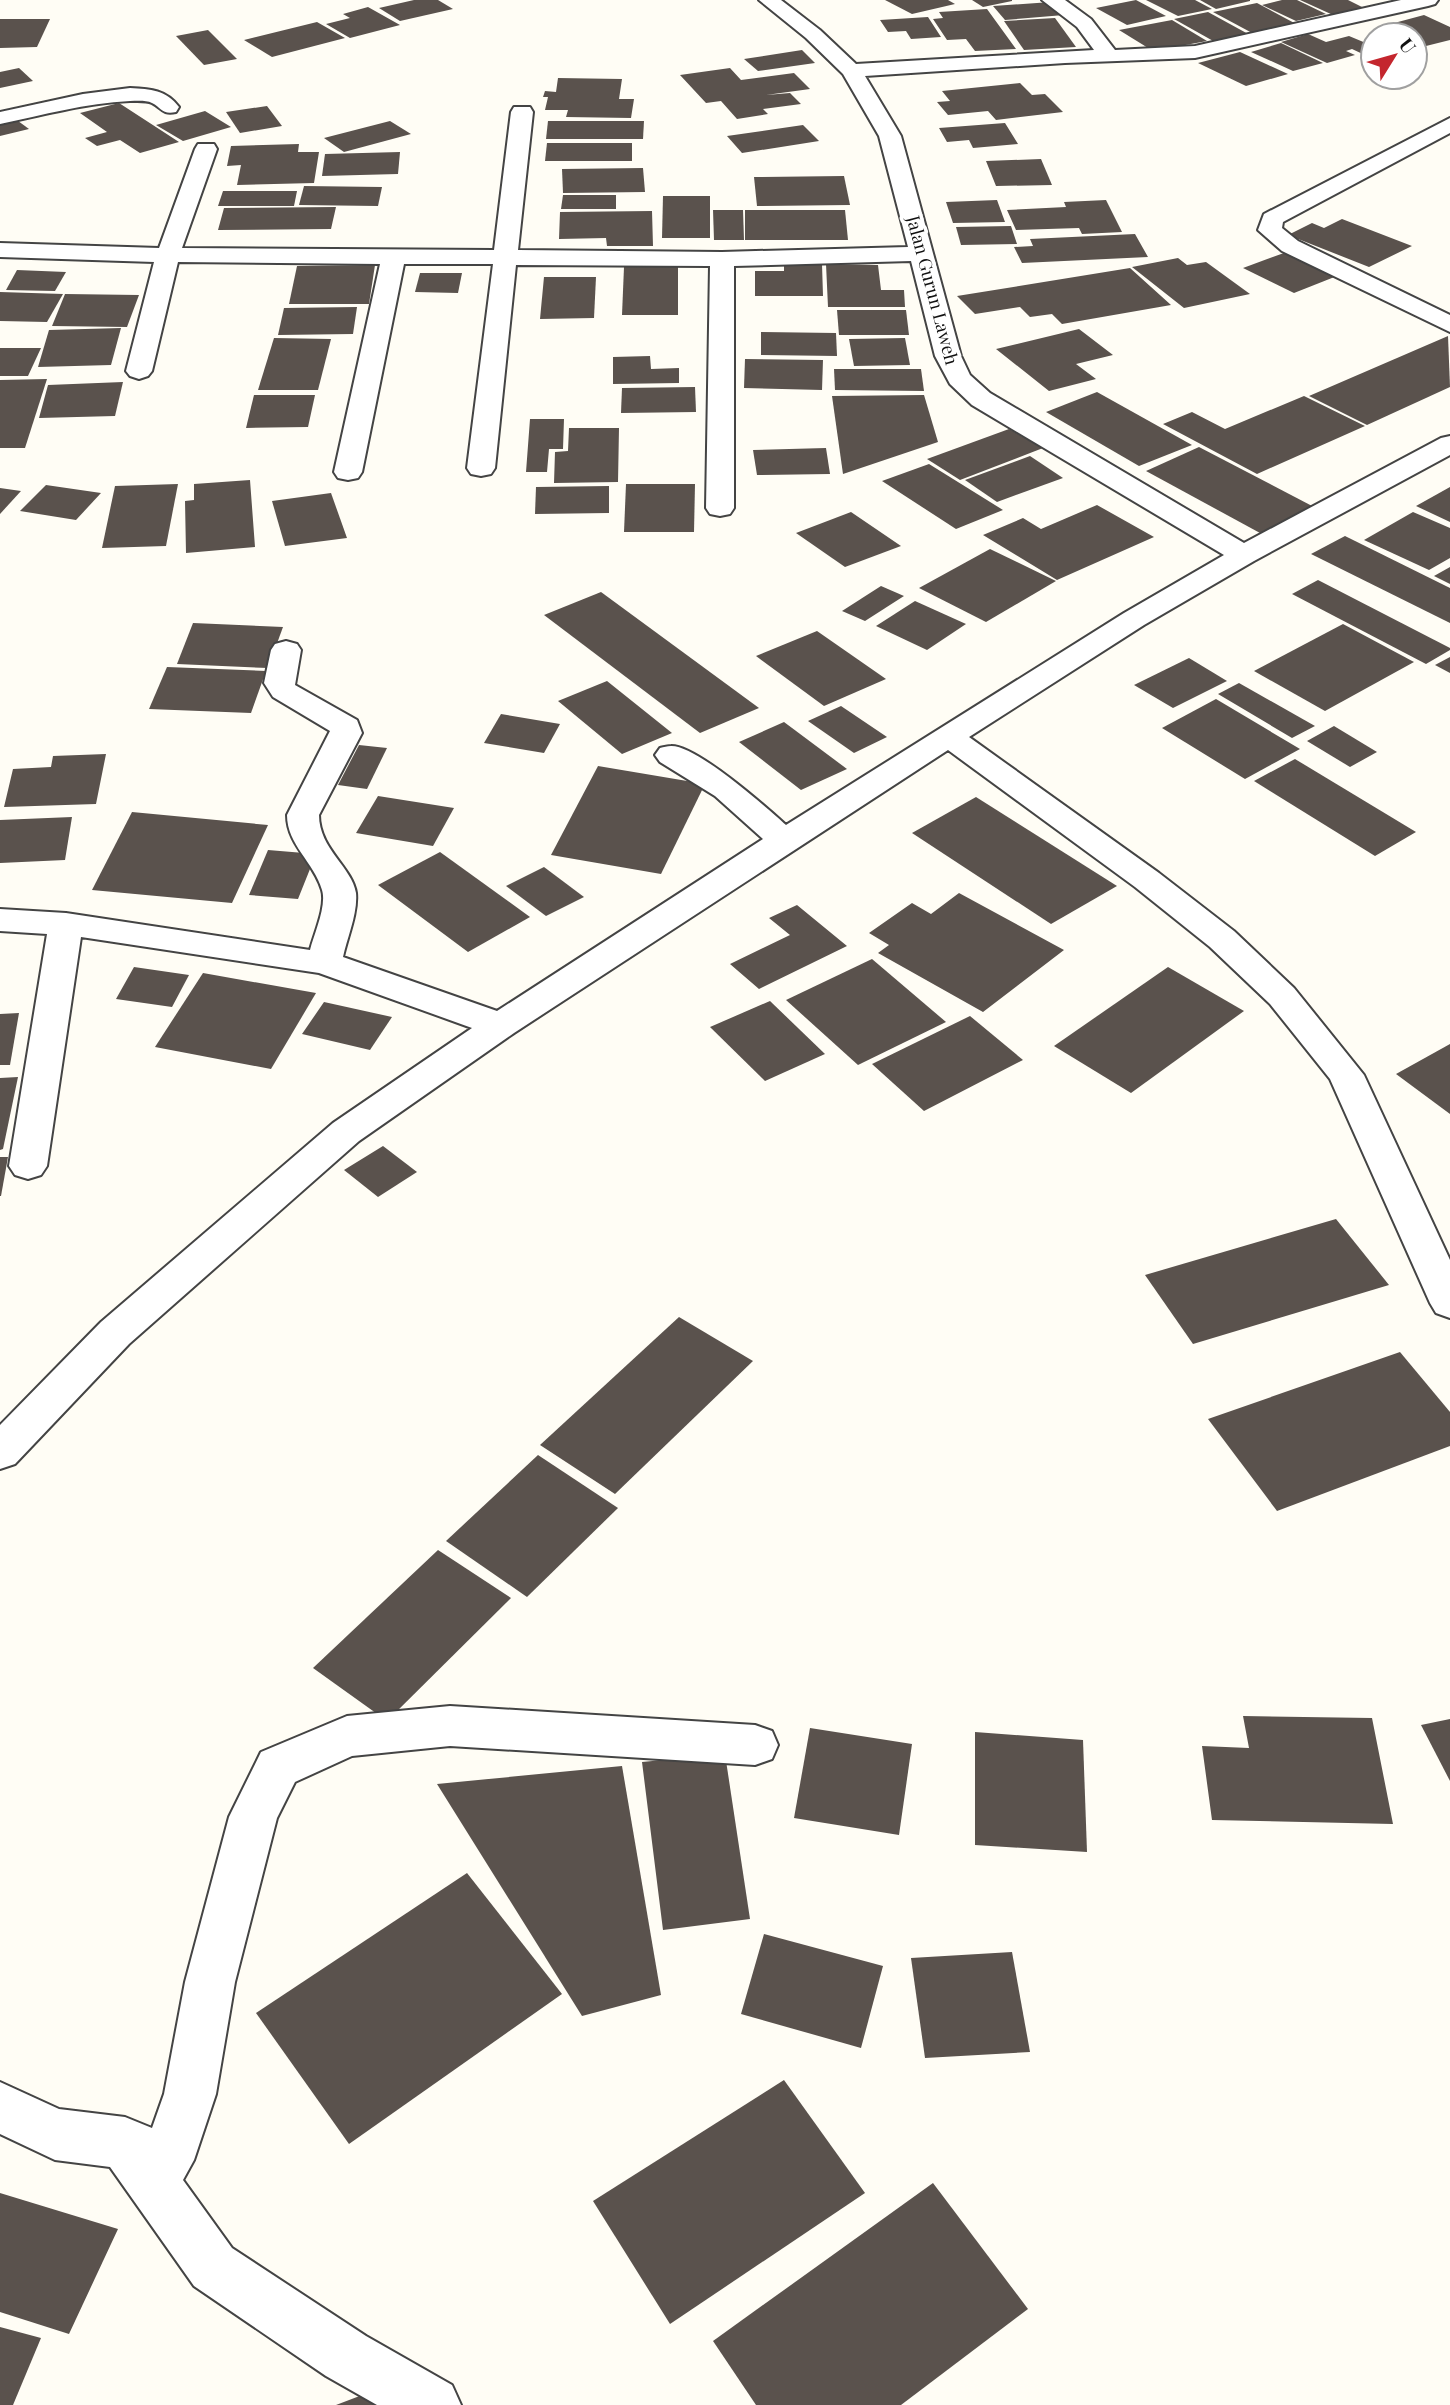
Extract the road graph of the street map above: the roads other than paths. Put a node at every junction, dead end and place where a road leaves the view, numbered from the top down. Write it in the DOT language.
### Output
graph roads {
  1 [pos="769,0"];
  2 [pos="1428,0"];
  3 [pos="1061,1"];
  4 [pos="1108,55"];
  5 [pos="851,71"];
  6 [pos="168,107"];
  7 [pos="522,112"];
  8 [pos="0,118"];
  9 [pos="1450,124"];
  10 [pos="206,149"];
  11 [pos="0,250"];
  12 [pos="921,254"];
  13 [pos="168,255"];
  14 [pos="394,255"];
  15 [pos="505,257"];
  16 [pos="722,259"];
  17 [pos="1450,325"];
  18 [pos="139,371"];
  19 [pos="1450,444"];
  20 [pos="481,468"];
  21 [pos="348,472"];
  22 [pos="720,509"];
  23 [pos="1244,555"];
  24 [pos="286,650"];
  25 [pos="948,736"];
  26 [pos="671,755"];
  27 [pos="784,840"];
  28 [pos="0,920"];
  29 [pos="66,924"];
  30 [pos="324,963"];
  31 [pos="501,1025"];
  32 [pos="28,1166"];
  33 [pos="1446,1287"];
  34 [pos="0,1452"];
  35 [pos="755,1745"];
  36 [pos="0,2107"];
  37 [pos="125,2143"];
  38 [pos="432,2405"];
  1 -- 5 [label="street, Jalan Gurun Laweh"];
  2 -- 4 [label="street"];
  3 -- 4 [label="street"];
  4 -- 5 [label="street"];
  5 -- 12 [label="street, Jalan Gurun Laweh"];
  6 -- 8 [label="street"];
  7 -- 15 [label="street"];
  9 -- 17 [label="street"];
  10 -- 13 [label="street"];
  11 -- 13 [label="street"];
  12 -- 16 [label="street"];
  12 -- 23 [label="street, Jalan Gurun Laweh"];
  13 -- 14 [label="street"];
  13 -- 18 [label="street"];
  14 -- 15 [label="street"];
  14 -- 21 [label="street"];
  15 -- 16 [label="street"];
  15 -- 20 [label="street"];
  16 -- 22 [label="street"];
  19 -- 23 [label="street"];
  23 -- 25 [label="street"];
  24 -- 30 [label="street"];
  25 -- 27 [label="street"];
  25 -- 33 [label="street"];
  26 -- 27 [label="street"];
  27 -- 31 [label="street"];
  28 -- 29 [label="street"];
  29 -- 30 [label="street"];
  29 -- 32 [label="street"];
  30 -- 31 [label="street"];
  31 -- 34 [label="street"];
  35 -- 37 [label="street"];
  36 -- 37 [label="street"];
  37 -- 38 [label="street"];
}
